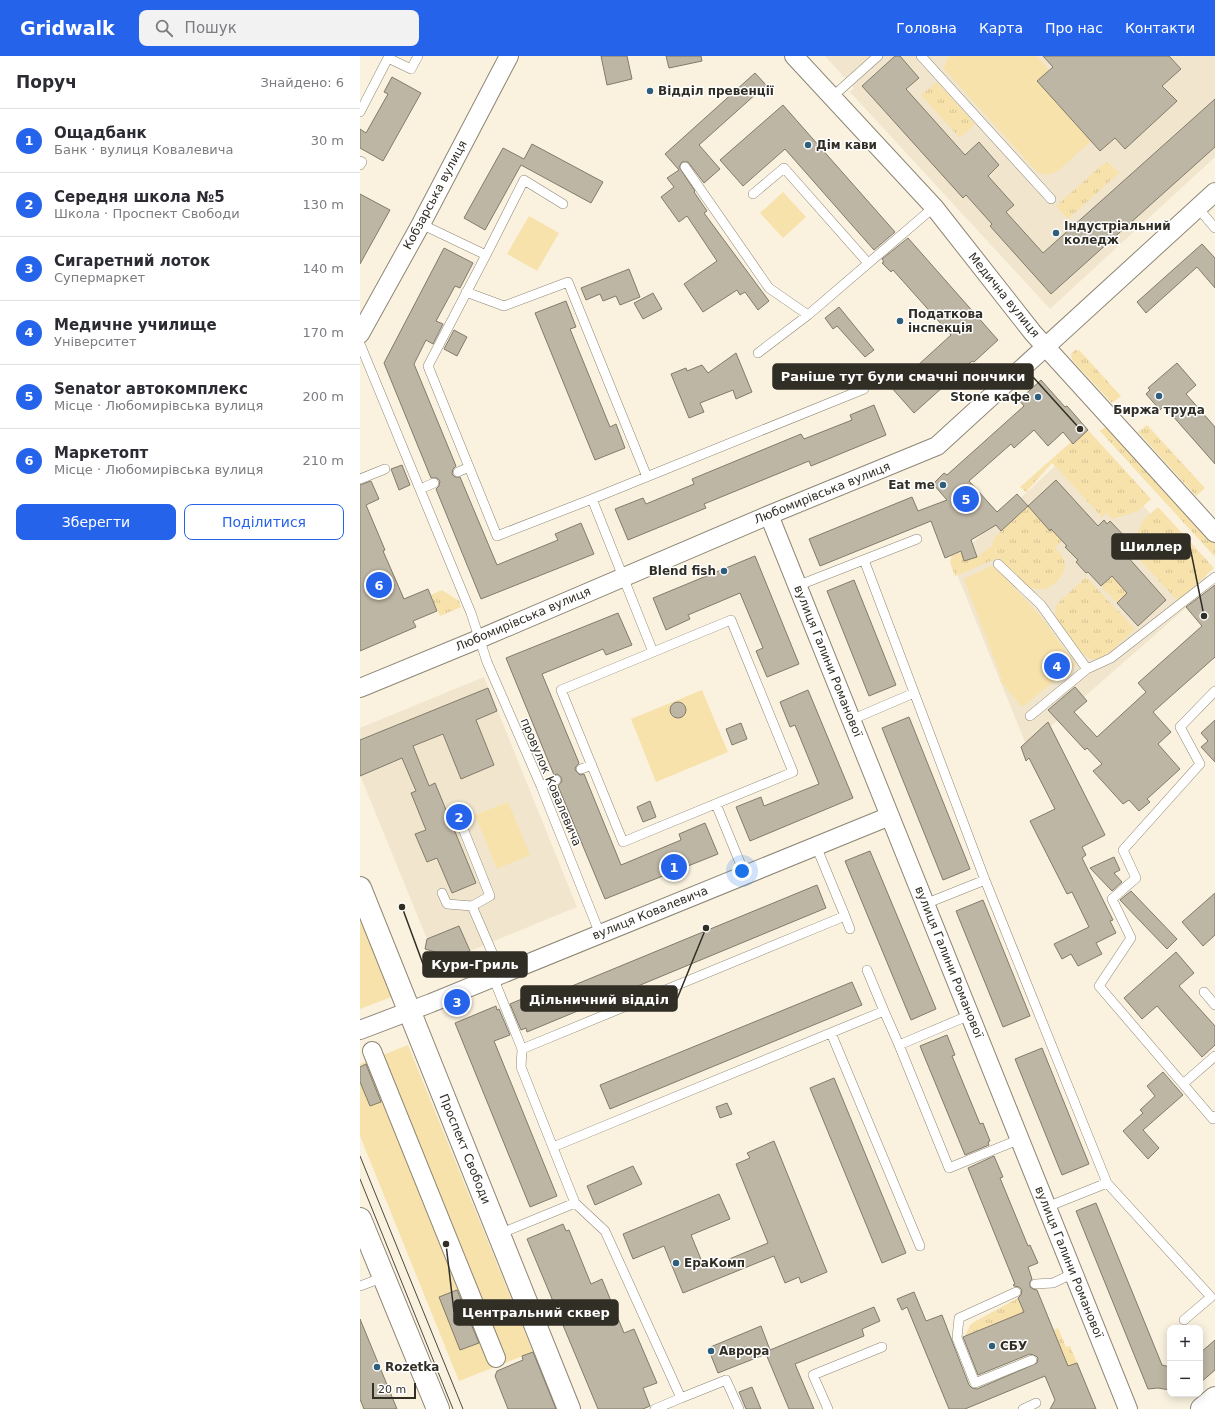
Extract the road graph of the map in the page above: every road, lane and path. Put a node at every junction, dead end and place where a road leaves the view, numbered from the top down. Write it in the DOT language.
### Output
graph roads {
  1 [pos="418,56"];
  2 [pos="509,56"];
  3 [pos="794,56"];
  4 [pos="878,56"];
  5 [pos="921,56"];
  6 [pos="388,57"];
  7 [pos="832,97"];
  8 [pos="360,112"];
  9 [pos="360,161"];
  10 [pos="360,165"];
  11 [pos="685,167"];
  12 [pos="1215,192"];
  13 [pos="753,194"];
  14 [pos="1051,199"];
  15 [pos="563,204"];
  16 [pos="934,206"];
  17 [pos="1197,207"];
  18 [pos="421,224"];
  19 [pos="1215,228"];
  20 [pos="486,254"];
  21 [pos="868,263"];
  22 [pos="466,292"];
  23 [pos="808,315"];
  24 [pos="360,334"];
  25 [pos="360,344"];
  26 [pos="1046,347"];
  27 [pos="758,352"];
  28 [pos="864,389"];
  29 [pos="469,467"];
  30 [pos="385,469"];
  31 [pos="458,472"];
  32 [pos="647,477"];
  33 [pos="360,479"];
  34 [pos="434,483"];
  35 [pos="420,489"];
  36 [pos="592,499"];
  37 [pos="769,515"];
  38 [pos="1215,533"];
  39 [pos="917,539"];
  40 [pos="864,560"];
  41 [pos="998,564"];
  42 [pos="622,577"];
  43 [pos="1215,577"];
  44 [pos="797,586"];
  45 [pos="479,639"];
  46 [pos="653,652"];
  47 [pos="1087,669"];
  48 [pos="360,688"];
  49 [pos="1215,691"];
  50 [pos="914,693"];
  51 [pos="1030,716"];
  52 [pos="851,720"];
  53 [pos="592,765"];
  54 [pos="581,769"];
  55 [pos="556,780"];
  56 [pos="541,786"];
  57 [pos="716,804"];
  58 [pos="890,816"];
  59 [pos="462,826"];
  60 [pos="816,846"];
  61 [pos="745,875"];
  62 [pos="986,880"];
  63 [pos="360,888"];
  64 [pos="442,893"];
  65 [pos="925,904"];
  66 [pos="472,906"];
  67 [pos="845,916"];
  68 [pos="850,929"];
  69 [pos="600,934"];
  70 [pos="867,970"];
  71 [pos="493,977"];
  72 [pos="1204,992"];
  73 [pos="1215,1005"];
  74 [pos="409,1011"];
  75 [pos="884,1011"];
  76 [pos="970,1015"];
  77 [pos="360,1030"];
  78 [pos="831,1033"];
  79 [pos="899,1045"];
  80 [pos="522,1049"];
  81 [pos="372,1052"];
  82 [pos="1215,1056"];
  83 [pos="1183,1084"];
  84 [pos="1215,1116"];
  85 [pos="1020,1139"];
  86 [pos="553,1147"];
  87 [pos="1107,1182"];
  88 [pos="575,1203"];
  89 [pos="1047,1207"];
  90 [pos="360,1219"];
  91 [pos="499,1234"];
  92 [pos="920,1246"];
  93 [pos="1074,1273"];
  94 [pos="384,1277"];
  95 [pos="1035,1284"];
  96 [pos="360,1286"];
  97 [pos="1016,1292"];
  98 [pos="1184,1320"];
  99 [pos="882,1347"];
  100 [pos="496,1358"];
  101 [pos="1032,1360"];
  102 [pos="681,1398"];
  103 [pos="1215,1398"];
  104 [pos="1036,1404"];
  105 [pos="438,1409"];
  106 [pos="569,1409"];
  107 [pos="655,1409"];
  108 [pos="739,1409"];
  109 [pos="828,1409"];
  110 [pos="1023,1409"];
  111 [pos="1128,1409"];
  112 [pos="1202,1409"];
  1 -- 6 [label="lane"];
  2 -- 18 [label="street, Кобзарська вулиця"];
  3 -- 7 [label="street, Медична вулиця"];
  4 -- 7 [label="lane"];
  5 -- 14 [label="lane"];
  6 -- 8 [label="lane"];
  7 -- 16 [label="street, Медична вулиця"];
  9 -- 10 [label="lane"];
  11 -- 23 [label="lane"];
  12 -- 17 [label="street, Любомирівська вулиця"];
  13 -- 21 [label="lane"];
  15 -- 20 [label="lane"];
  16 -- 21 [label="lane"];
  16 -- 26 [label="street, Медична вулиця"];
  17 -- 19 [label="lane"];
  17 -- 26 [label="street, Любомирівська вулиця"];
  18 -- 20 [label="lane"];
  18 -- 24 [label="street, Кобзарська вулиця"];
  20 -- 22 [label="lane"];
  21 -- 23 [label="lane"];
  22 -- 29 [label="lane"];
  22 -- 32 [label="lane"];
  23 -- 27 [label="lane"];
  25 -- 35 [label="lane, провулок Ковалевича"];
  26 -- 37 [label="street, Любомирівська вулиця"];
  26 -- 38 [label="street, Медична вулиця"];
  28 -- 32 [label="lane"];
  29 -- 31 [label="lane"];
  29 -- 36 [label="lane"];
  30 -- 33 [label="lane"];
  32 -- 36 [label="lane"];
  34 -- 35 [label="lane"];
  35 -- 45 [label="lane, провулок Ковалевича"];
  36 -- 42 [label="lane"];
  37 -- 42 [label="street, Любомирівська вулиця"];
  37 -- 44 [label="street, вулиця Галини Романової"];
  39 -- 40 [label="lane"];
  40 -- 44 [label="lane"];
  40 -- 50 [label="lane"];
  41 -- 47 [label="lane"];
  42 -- 45 [label="street, Любомирівська вулиця"];
  42 -- 46 [label="lane"];
  43 -- 47 [label="lane"];
  44 -- 52 [label="street, вулиця Галини Романової"];
  45 -- 48 [label="street, Любомирівська вулиця"];
  45 -- 56 [label="lane, провулок Ковалевича"];
  46 -- 53 [label="lane"];
  46 -- 57 [label="lane"];
  47 -- 51 [label="lane"];
  49 -- 83 [label="lane"];
  50 -- 52 [label="lane"];
  50 -- 62 [label="lane"];
  52 -- 58 [label="street, вулиця Галини Романової"];
  53 -- 54 [label="lane"];
  53 -- 57 [label="lane"];
  55 -- 56 [label="lane"];
  56 -- 69 [label="lane, провулок Ковалевича"];
  57 -- 61 [label="lane"];
  58 -- 60 [label="street, вулиця Ковалевича"];
  58 -- 65 [label="street, вулиця Галини Романової"];
  59 -- 66 [label="lane"];
  60 -- 61 [label="street, вулиця Ковалевича"];
  60 -- 67 [label="lane"];
  61 -- 69 [label="street, вулиця Ковалевича"];
  62 -- 65 [label="lane"];
  62 -- 87 [label="lane"];
  63 -- 74 [label="main road, Проспект Свободи"];
  64 -- 66 [label="lane"];
  65 -- 76 [label="street, вулиця Галини Романової"];
  66 -- 71 [label="lane"];
  67 -- 68 [label="lane"];
  67 -- 80 [label="lane"];
  69 -- 71 [label="street, вулиця Ковалевича"];
  70 -- 75 [label="lane"];
  71 -- 74 [label="street, вулиця Ковалевича"];
  71 -- 80 [label="lane"];
  72 -- 73 [label="lane"];
  74 -- 77 [label="street, вулиця Ковалевича"];
  74 -- 91 [label="main road, Проспект Свободи"];
  75 -- 78 [label="lane"];
  75 -- 79 [label="lane"];
  76 -- 79 [label="lane"];
  76 -- 85 [label="street, вулиця Галини Романової"];
  78 -- 86 [label="lane"];
  78 -- 92 [label="lane"];
  79 -- 85 [label="lane"];
  80 -- 86 [label="lane"];
  81 -- 100 [label="street"];
  82 -- 83 [label="lane"];
  83 -- 84 [label="lane"];
  85 -- 89 [label="street, вулиця Галини Романової"];
  86 -- 88 [label="lane"];
  87 -- 89 [label="lane"];
  87 -- 98 [label="lane"];
  88 -- 91 [label="lane"];
  88 -- 102 [label="lane"];
  89 -- 93 [label="street, вулиця Галини Романової"];
  90 -- 94 [label="main road"];
  91 -- 106 [label="main road, Проспект Свободи"];
  93 -- 95 [label="lane"];
  93 -- 111 [label="street, вулиця Галини Романової"];
  94 -- 96 [label="lane"];
  94 -- 105 [label="main road"];
  97 -- 101 [label="lane"];
  99 -- 109 [label="lane"];
  102 -- 107 [label="lane"];
  102 -- 108 [label="lane"];
  103 -- 112 [label="main road"];
  104 -- 110 [label="lane"];
}
